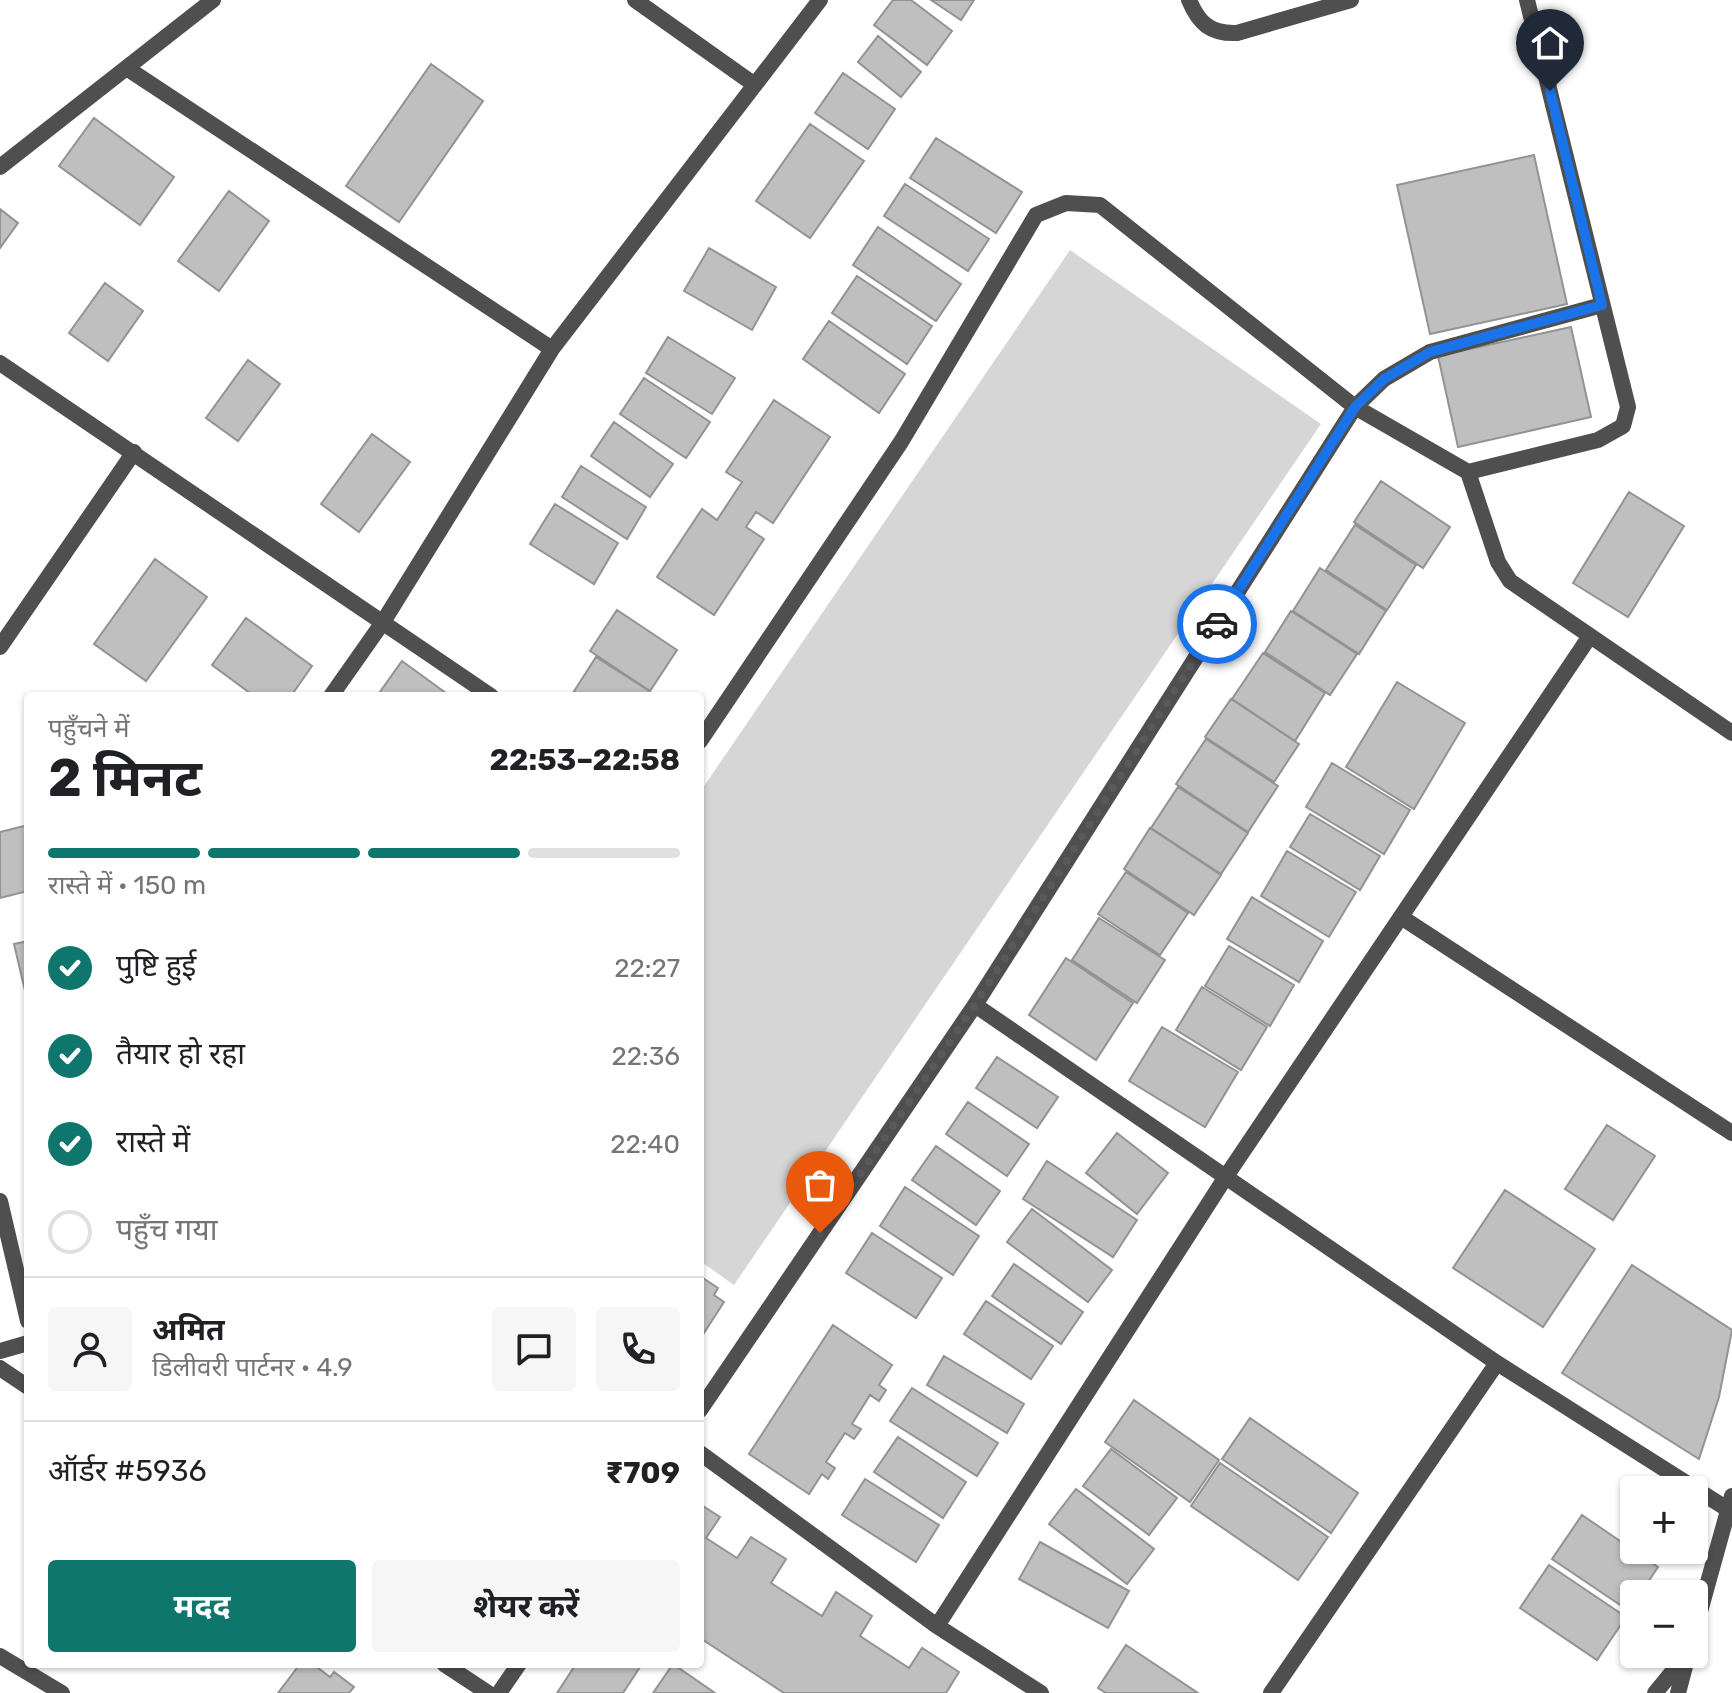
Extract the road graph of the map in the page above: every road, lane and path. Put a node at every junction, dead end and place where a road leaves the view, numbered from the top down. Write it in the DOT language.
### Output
graph roads {
  1 [pos="213,0"];
  2 [pos="635,0"];
  3 [pos="820,0"];
  4 [pos="1189,0"];
  5 [pos="1351,0"];
  6 [pos="1527,0"];
  7 [pos="128,69"];
  8 [pos="755,85"];
  9 [pos="0,167"];
  10 [pos="1602,305"];
  11 [pos="552,349"];
  12 [pos="0,363"];
  13 [pos="1355,407"];
  14 [pos="134,452"];
  15 [pos="1468,472"];
  16 [pos="383,622"];
  17 [pos="1590,636"];
  18 [pos="0,647"];
  19 [pos="334,692"];
  20 [pos="485,692"];
  21 [pos="1732,733"];
  22 [pos="704,735"];
  23 [pos="1401,917"];
  24 [pos="975,1005"];
  25 [pos="1732,1133"];
  26 [pos="1227,1175"];
  27 [pos="0,1201"];
  28 [pos="24,1304"];
  29 [pos="24,1344"];
  30 [pos="0,1351"];
  31 [pos="1497,1363"];
  32 [pos="0,1368"];
  33 [pos="24,1384"];
  34 [pos="704,1404"];
  35 [pos="704,1456"];
  36 [pos="1731,1507"];
  37 [pos="1708,1585"];
  38 [pos="937,1626"];
  39 [pos="0,1656"];
  40 [pos="450,1668"];
  41 [pos="516,1668"];
  42 [pos="1676,1668"];
  43 [pos="1684,1668"];
  44 [pos="62,1693"];
  45 [pos="488,1693"];
  46 [pos="499,1693"];
  47 [pos="1041,1693"];
  48 [pos="1271,1693"];
  49 [pos="1655,1693"];
  50 [pos="1678,1693"];
  1 -- 7 [label="street"];
  2 -- 8 [label="street"];
  3 -- 8 [label="street"];
  4 -- 5 [label="street"];
  6 -- 10 [label="street"];
  7 -- 9 [label="street"];
  7 -- 11 [label="street"];
  8 -- 11 [label="street"];
  10 -- 13 [label="street"];
  10 -- 15 [label="street"];
  11 -- 16 [label="street"];
  12 -- 14 [label="street"];
  13 -- 15 [label="street"];
  13 -- 22 [label="street"];
  13 -- 24 [label="street"];
  14 -- 16 [label="street"];
  14 -- 18 [label="street"];
  15 -- 17 [label="street"];
  16 -- 19 [label="street"];
  16 -- 20 [label="street"];
  17 -- 21 [label="street"];
  17 -- 23 [label="street"];
  23 -- 25 [label="street"];
  23 -- 26 [label="street"];
  24 -- 26 [label="street"];
  24 -- 34 [label="street"];
  26 -- 31 [label="street"];
  26 -- 38 [label="street"];
  27 -- 28 [label="street"];
  29 -- 30 [label="street"];
  31 -- 36 [label="street"];
  31 -- 48 [label="street"];
  32 -- 33 [label="street"];
  35 -- 38 [label="street"];
  36 -- 37 [label="street"];
  38 -- 47 [label="street"];
  39 -- 44 [label="street"];
  40 -- 45 [label="street"];
  41 -- 46 [label="street"];
  42 -- 49 [label="street"];
  43 -- 50 [label="street"];
}
